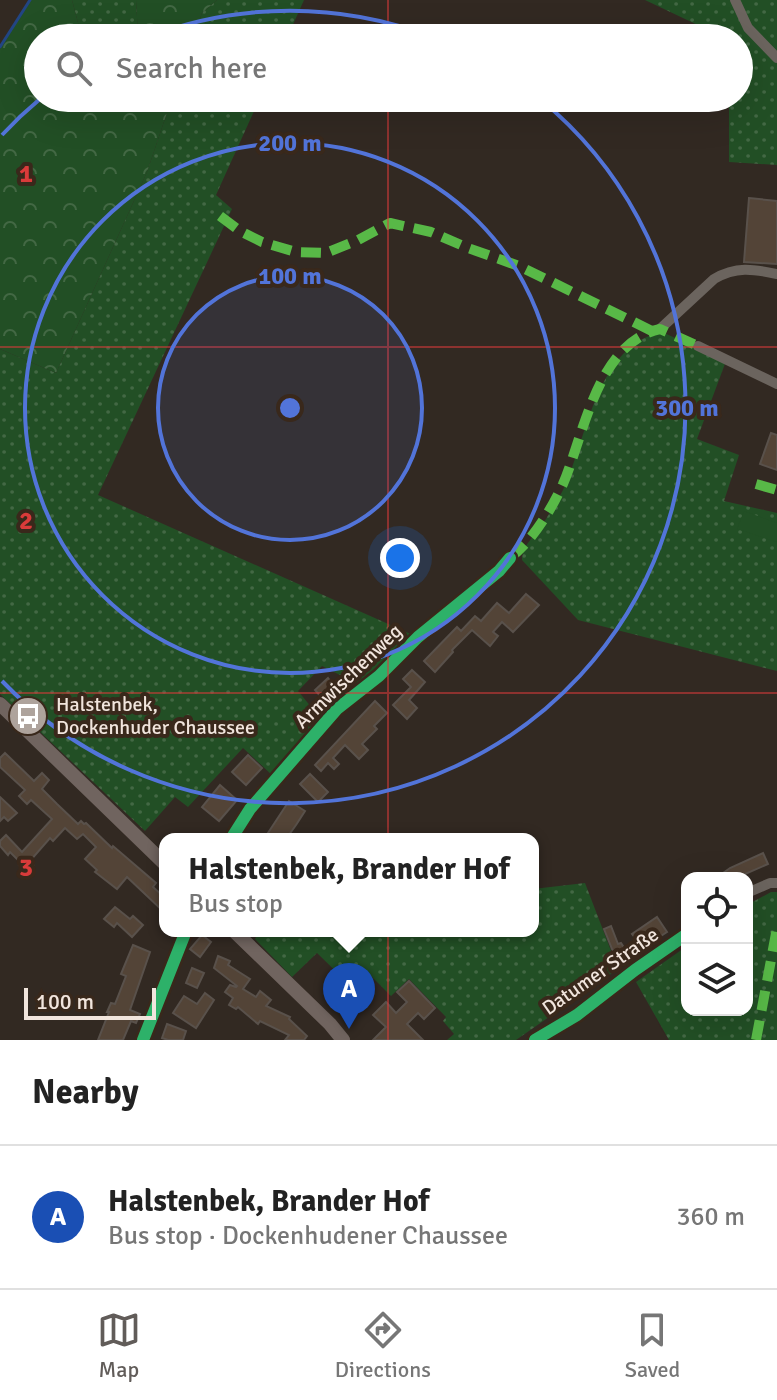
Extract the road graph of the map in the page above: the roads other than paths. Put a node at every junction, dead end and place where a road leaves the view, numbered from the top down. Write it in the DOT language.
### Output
graph roads {
  1 [pos="735,0"];
  2 [pos="746,24"];
  3 [pos="753,33"];
  4 [pos="777,58"];
  5 [pos="777,274"];
  6 [pos="660,329"];
  7 [pos="698,346"];
  8 [pos="777,384"];
  9 [pos="510,558"];
  10 [pos="0,704"];
  11 [pos="235,833"];
  12 [pos="159,858"];
  13 [pos="777,883"];
  14 [pos="753,890"];
  15 [pos="184,937"];
  16 [pos="240,937"];
  17 [pos="681,938"];
  18 [pos="143,1040"];
  19 [pos="343,1040"];
  20 [pos="535,1040"];
  1 -- 2 [label="street"];
  3 -- 4 [label="street"];
  5 -- 6 [label="street"];
  7 -- 8 [label="street"];
  9 -- 11 [label="street, Armwischenweg"];
  10 -- 12 [label="main road"];
  13 -- 14 [label="street"];
  15 -- 18 [label="street"];
  16 -- 19 [label="main road"];
  17 -- 20 [label="street, Datumer Straße"];
}
